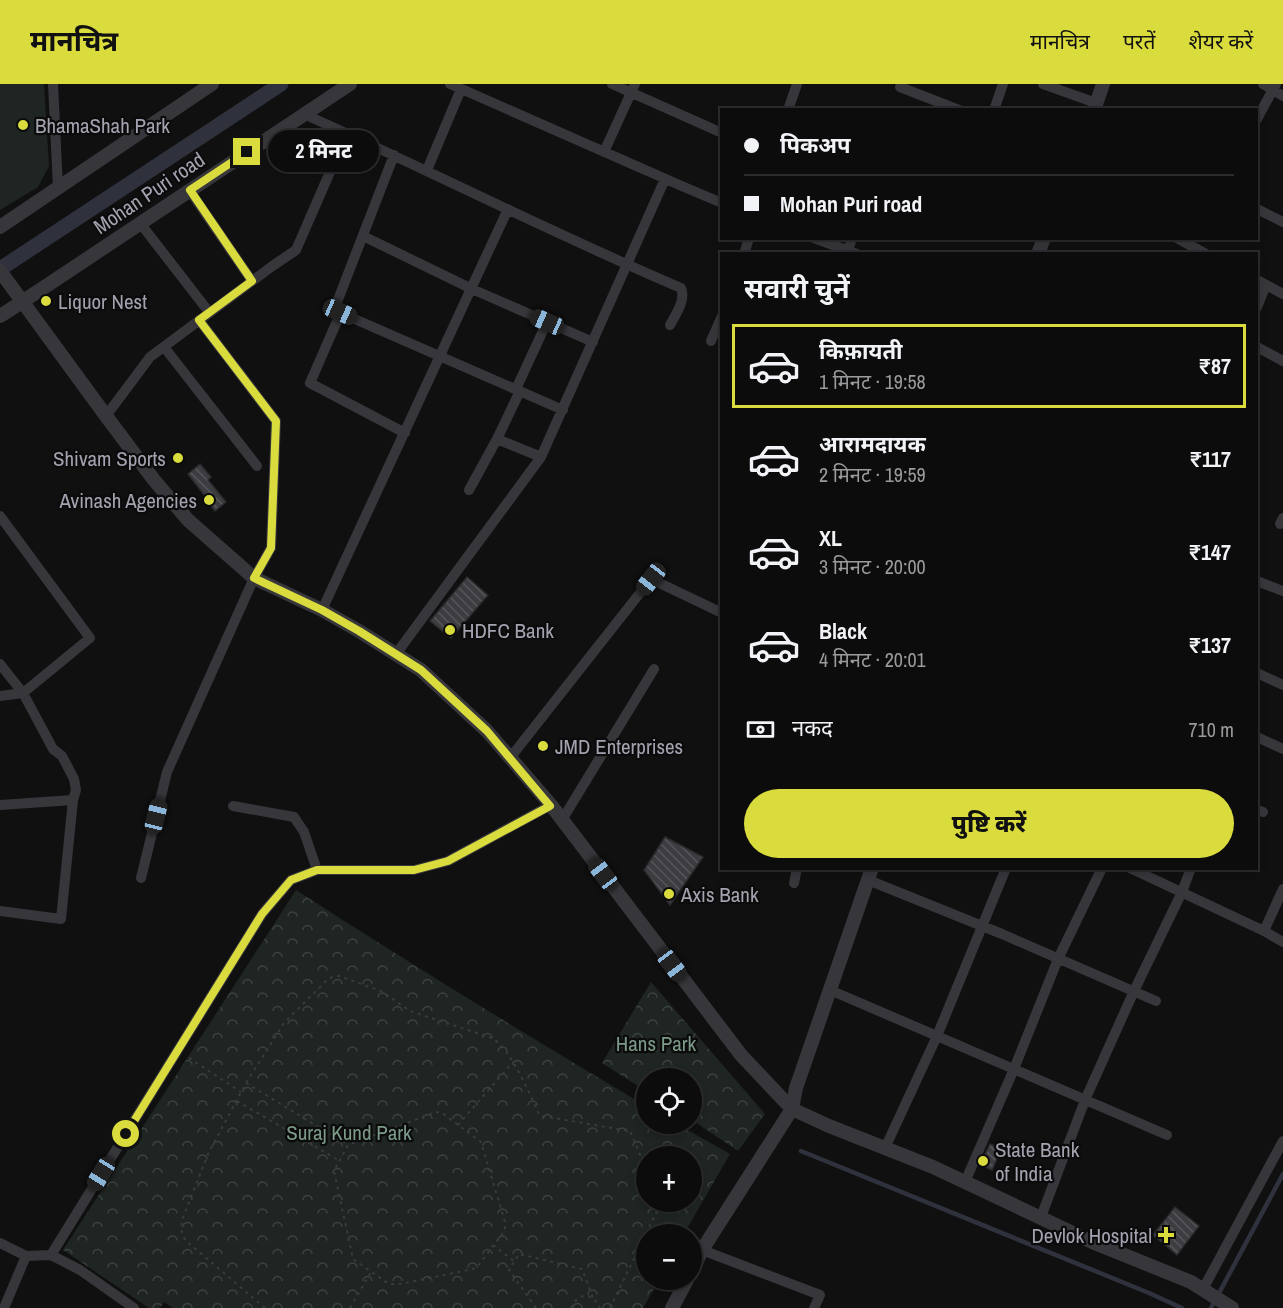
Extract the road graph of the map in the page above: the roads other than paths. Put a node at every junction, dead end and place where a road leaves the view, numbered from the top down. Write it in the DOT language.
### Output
graph roads {
  1 [pos="53,84"];
  2 [pos="212,84"];
  3 [pos="350,84"];
  4 [pos="612,84"];
  5 [pos="797,84"];
  6 [pos="1003,84"];
  7 [pos="1043,84"];
  8 [pos="1103,84"];
  9 [pos="1263,84"];
  10 [pos="455,86"];
  11 [pos="900,87"];
  12 [pos="1275,87"];
  13 [pos="634,88"];
  14 [pos="1283,96"];
  15 [pos="1095,106"];
  16 [pos="789,108"];
  17 [pos="954,108"];
  18 [pos="995,108"];
  19 [pos="304,114"];
  20 [pos="1258,117"];
  21 [pos="720,132"];
  22 [pos="346,134"];
  23 [pos="604,152"];
  24 [pos="394,155"];
  25 [pos="427,170"];
  26 [pos="665,179"];
  27 [pos="58,188"];
  28 [pos="190,190"];
  29 [pos="720,202"];
  30 [pos="508,209"];
  31 [pos="1258,210"];
  32 [pos="1283,222"];
  33 [pos="140,224"];
  34 [pos="0,227"];
  35 [pos="363,236"];
  36 [pos="819,240"];
  37 [pos="1190,242"];
  38 [pos="849,252"];
  39 [pos="1203,252"];
  40 [pos="628,265"];
  41 [pos="0,271"];
  42 [pos="252,281"];
  43 [pos="1262,283"];
  44 [pos="472,289"];
  45 [pos="1283,294"];
  46 [pos="1258,302"];
  47 [pos="22,303"];
  48 [pos="209,312"];
  49 [pos="340,312"];
  50 [pos="0,316"];
  51 [pos="199,320"];
  52 [pos="720,321"];
  53 [pos="547,322"];
  54 [pos="670,325"];
  55 [pos="711,341"];
  56 [pos="593,342"];
  57 [pos="164,346"];
  58 [pos="1258,347"];
  59 [pos="441,356"];
  60 [pos="1283,361"];
  61 [pos="518,390"];
  62 [pos="563,410"];
  63 [pos="106,416"];
  64 [pos="405,433"];
  65 [pos="497,439"];
  66 [pos="541,456"];
  67 [pos="257,466"];
  68 [pos="469,490"];
  69 [pos="0,516"];
  70 [pos="254,578"];
  71 [pos="1258,581"];
  72 [pos="1283,591"];
  73 [pos="322,610"];
  74 [pos="720,612"];
  75 [pos="396,654"];
  76 [pos="0,664"];
  77 [pos="654,669"];
  78 [pos="1258,673"];
  79 [pos="1283,685"];
  80 [pos="23,693"];
  81 [pos="0,696"];
  82 [pos="1258,737"];
  83 [pos="1283,749"];
  84 [pos="510,758"];
  85 [pos="73,800"];
  86 [pos="0,806"];
  87 [pos="233,806"];
  88 [pos="550,806"];
  89 [pos="561,820"];
  90 [pos="317,870"];
  91 [pos="797,870"];
  92 [pos="1005,870"];
  93 [pos="1101,870"];
  94 [pos="1134,870"];
  95 [pos="1190,870"];
  96 [pos="870,874"];
  97 [pos="141,878"];
  98 [pos="794,883"];
  99 [pos="1283,890"];
  100 [pos="1182,892"];
  101 [pos="0,911"];
  102 [pos="982,926"];
  103 [pos="1264,931"];
  104 [pos="1283,942"];
  105 [pos="1058,959"];
  106 [pos="830,990"];
  107 [pos="1134,991"];
  108 [pos="1156,1001"];
  109 [pos="937,1036"];
  110 [pos="1014,1069"];
  111 [pos="1085,1100"];
  112 [pos="792,1109"];
  113 [pos="1167,1135"];
  114 [pos="1283,1141"];
  115 [pos="885,1148"];
  116 [pos="965,1182"];
  117 [pos="1041,1217"];
  118 [pos="0,1243"];
  119 [pos="702,1250"];
  120 [pos="51,1255"];
  121 [pos="26,1256"];
  122 [pos="682,1290"];
  123 [pos="1203,1290"];
  124 [pos="1228,1305"];
  125 [pos="5,1308"];
  126 [pos="134,1308"];
  127 [pos="672,1308"];
  128 [pos="814,1308"];
  1 -- 27 [label="street"];
  2 -- 27 [label="street"];
  3 -- 19 [label="street, Mohan Puri road"];
  4 -- 13 [label="street"];
  5 -- 16 [label="street"];
  6 -- 18 [label="street"];
  7 -- 15 [label="street"];
  8 -- 15 [label="street"];
  9 -- 12 [label="street"];
  10 -- 23 [label="street"];
  10 -- 25 [label="street"];
  11 -- 17 [label="street"];
  12 -- 14 [label="street"];
  12 -- 20 [label="street"];
  13 -- 21 [label="street"];
  13 -- 23 [label="street"];
  19 -- 22 [label="street"];
  19 -- 28 [label="street, Mohan Puri road"];
  22 -- 24 [label="street"];
  22 -- 42 [label="street"];
  23 -- 26 [label="street"];
  24 -- 25 [label="street"];
  24 -- 35 [label="street"];
  25 -- 30 [label="street"];
  26 -- 29 [label="street"];
  26 -- 40 [label="street"];
  27 -- 34 [label="street"];
  28 -- 33 [label="street, Mohan Puri road"];
  28 -- 42 [label="street"];
  30 -- 40 [label="street"];
  30 -- 44 [label="street"];
  31 -- 32 [label="street"];
  33 -- 47 [label="street, Mohan Puri road"];
  33 -- 48 [label="street"];
  35 -- 44 [label="street"];
  35 -- 49 [label="street"];
  36 -- 38 [label="street"];
  37 -- 39 [label="street"];
  40 -- 54 [label="street"];
  40 -- 56 [label="street"];
  41 -- 47 [label="street"];
  42 -- 48 [label="street"];
  43 -- 45 [label="street"];
  43 -- 46 [label="street"];
  44 -- 53 [label="street"];
  44 -- 59 [label="street"];
  47 -- 50 [label="street, Mohan Puri road"];
  47 -- 63 [label="street"];
  48 -- 51 [label="street"];
  49 -- 59 [label="street"];
  49 -- 64 [label="street"];
  51 -- 57 [label="street"];
  51 -- 70 [label="street"];
  52 -- 55 [label="street"];
  53 -- 56 [label="street"];
  53 -- 61 [label="street"];
  56 -- 62 [label="street"];
  57 -- 63 [label="street"];
  57 -- 67 [label="street"];
  58 -- 60 [label="street"];
  59 -- 61 [label="street"];
  59 -- 64 [label="street"];
  61 -- 62 [label="street"];
  61 -- 65 [label="street"];
  62 -- 66 [label="street"];
  63 -- 70 [label="street"];
  64 -- 73 [label="street"];
  65 -- 66 [label="street"];
  65 -- 68 [label="street"];
  66 -- 75 [label="street"];
  69 -- 80 [label="street"];
  70 -- 73 [label="street"];
  70 -- 97 [label="street"];
  71 -- 72 [label="street"];
  73 -- 75 [label="street"];
  74 -- 84 [label="street"];
  75 -- 84 [label="street"];
  76 -- 80 [label="street"];
  77 -- 89 [label="street"];
  78 -- 79 [label="street"];
  80 -- 81 [label="street"];
  80 -- 85 [label="street"];
  82 -- 83 [label="street"];
  84 -- 88 [label="street"];
  85 -- 86 [label="street"];
  85 -- 101 [label="street"];
  87 -- 90 [label="street"];
  88 -- 89 [label="street"];
  88 -- 90 [label="street"];
  89 -- 112 [label="street"];
  90 -- 120 [label="street"];
  91 -- 98 [label="street"];
  92 -- 102 [label="street"];
  93 -- 105 [label="street"];
  94 -- 100 [label="street"];
  95 -- 100 [label="street"];
  96 -- 102 [label="street"];
  96 -- 106 [label="street"];
  99 -- 103 [label="street"];
  100 -- 103 [label="street"];
  100 -- 107 [label="street"];
  102 -- 105 [label="street"];
  102 -- 109 [label="street"];
  103 -- 104 [label="street"];
  105 -- 107 [label="street"];
  105 -- 110 [label="street"];
  106 -- 109 [label="street"];
  106 -- 112 [label="street"];
  107 -- 108 [label="street"];
  107 -- 111 [label="street"];
  109 -- 110 [label="street"];
  109 -- 115 [label="street"];
  110 -- 111 [label="street"];
  110 -- 116 [label="street"];
  111 -- 113 [label="street"];
  111 -- 117 [label="street"];
  112 -- 115 [label="street"];
  112 -- 119 [label="street"];
  114 -- 123 [label="street"];
  115 -- 116 [label="street"];
  116 -- 117 [label="street"];
  117 -- 123 [label="street"];
  118 -- 121 [label="street"];
  119 -- 128 [label="street"];
  120 -- 121 [label="street"];
  120 -- 126 [label="street"];
  121 -- 125 [label="street"];
  122 -- 127 [label="street"];
  123 -- 124 [label="street"];
}
